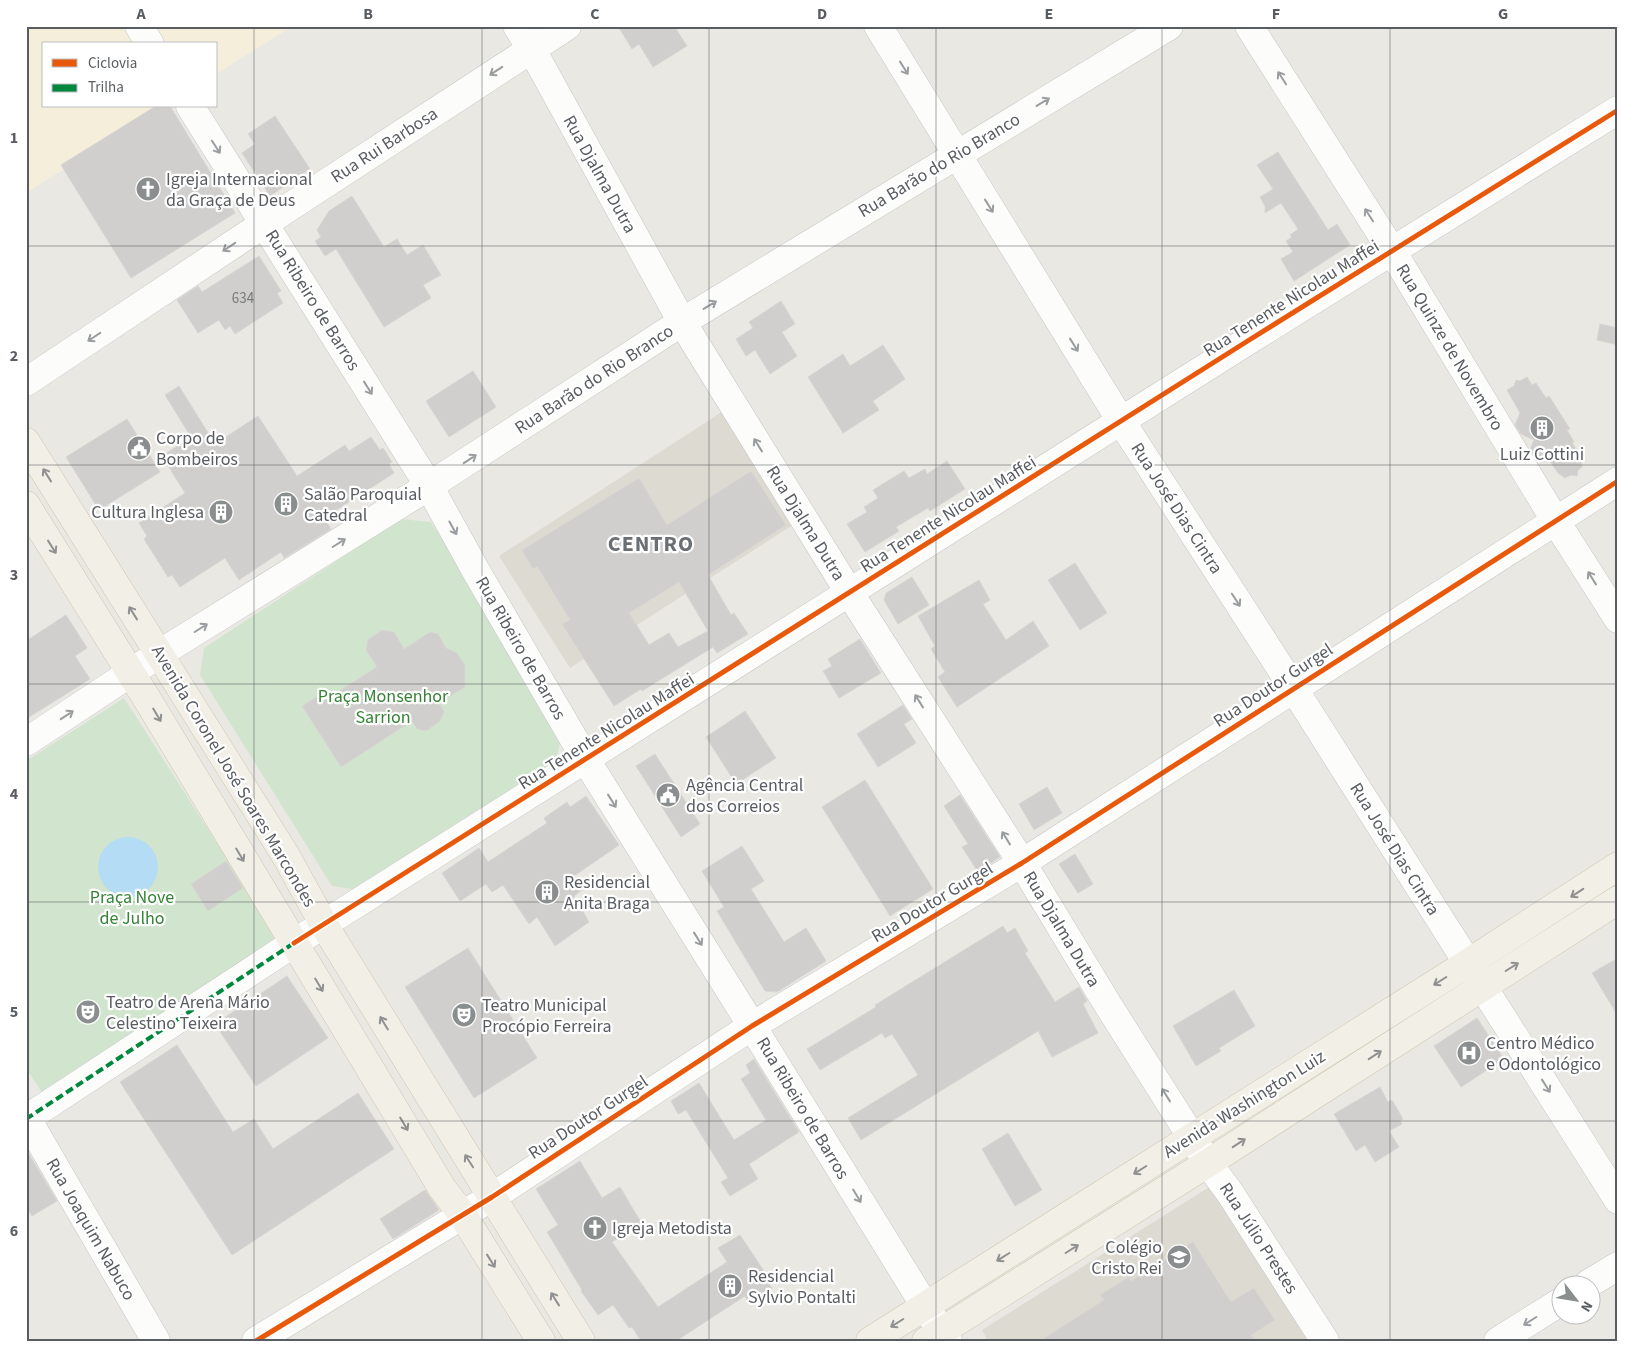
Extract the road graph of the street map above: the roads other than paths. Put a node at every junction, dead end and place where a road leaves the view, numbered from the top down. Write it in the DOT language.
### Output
graph roads {
  1 [pos="139,26"];
  2 [pos="567,26"];
  3 [pos="878,26"];
  4 [pos="1169,26"];
  5 [pos="1249,26"];
  6 [pos="524,37"];
  7 [pos="149,42"];
  8 [pos="191,108"];
  9 [pos="1618,110"];
  10 [pos="957,154"];
  11 [pos="265,223"];
  12 [pos="1392,251"];
  13 [pos="682,322"];
  14 [pos="26,382"];
  15 [pos="1121,421"];
  16 [pos="26,442"];
  17 [pos="1618,481"];
  18 [pos="429,486"];
  19 [pos="26,505"];
  20 [pos="1555,520"];
  21 [pos="849,592"];
  22 [pos="1618,619"];
  23 [pos="159,654"];
  24 [pos="131,674"];
  25 [pos="1294,688"];
  26 [pos="26,742"];
  27 [pos="586,760"];
  28 [pos="1022,864"];
  29 [pos="1618,866"];
  30 [pos="1618,900"];
  31 [pos="324,925"];
  32 [pos="294,944"];
  33 [pos="1468,963"];
  34 [pos="1482,986"];
  35 [pos="752,1026"];
  36 [pos="26,1118"];
  37 [pos="1192,1137"];
  38 [pos="1208,1163"];
  39 [pos="492,1197"];
  40 [pos="1618,1200"];
  41 [pos="462,1214"];
  42 [pos="1618,1266"];
  43 [pos="1602,1276"];
  44 [pos="924,1306"];
  45 [pos="1552,1307"];
  46 [pos="939,1338"];
  47 [pos="156,1341"];
  48 [pos="256,1341"];
  49 [pos="541,1341"];
  50 [pos="581,1341"];
  51 [pos="870,1341"];
  52 [pos="1325,1341"];
  53 [pos="1498,1341"];
  1 -- 7 [label="street"];
  2 -- 6 [label="street, Rua Rui Barbosa"];
  3 -- 10 [label="street, Rua José Dias Cintra, one-way"];
  10 -- 4 [label="street, Rua Barão do Rio Branco, one-way"];
  12 -- 5 [label="street, Rua Quinze de Novembro, one-way"];
  6 -- 11 [label="street, Rua Rui Barbosa, one-way"];
  6 -- 13 [label="street, Rua Djalma Dutra"];
  8 -- 11 [label="street, Rua Ribeiro de Barros, one-way"];
  9 -- 12 [label="street, Rua Tenente Nicolau Maffei"];
  13 -- 10 [label="street, Rua Barão do Rio Branco, one-way"];
  10 -- 15 [label="street, Rua José Dias Cintra, one-way"];
  11 -- 14 [label="street, Rua Rui Barbosa, one-way"];
  11 -- 18 [label="street, Rua Ribeiro de Barros, one-way"];
  12 -- 15 [label="street, Rua Tenente Nicolau Maffei"];
  12 -- 20 [label="street, Rua Quinze de Novembro"];
  18 -- 13 [label="street, Rua Barão do Rio Branco, one-way"];
  21 -- 13 [label="street, Rua Djalma Dutra, one-way"];
  15 -- 21 [label="street, Rua Tenente Nicolau Maffei"];
  15 -- 25 [label="street, Rua José Dias Cintra, one-way"];
  23 -- 16 [label="main road, Avenida Coronel José Soares Marcondes, one-way"];
  17 -- 20 [label="street, Rua Doutor Gurgel"];
  23 -- 18 [label="street, Rua Barão do Rio Branco, one-way"];
  18 -- 27 [label="street, Rua Ribeiro de Barros, one-way"];
  19 -- 24 [label="main road, Avenida Coronel José Soares Marcondes, one-way"];
  22 -- 20 [label="street, Rua Quinze de Novembro, one-way"];
  20 -- 25 [label="street, Rua Doutor Gurgel"];
  21 -- 27 [label="street, Rua Tenente Nicolau Maffei"];
  28 -- 21 [label="street, Rua Djalma Dutra, one-way"];
  23 -- 24 [label="street, Rua Barão do Rio Branco"];
  23 -- 31 [label="main road, Avenida Coronel José Soares Marcondes"];
  26 -- 24 [label="street, Rua Barão do Rio Branco, one-way"];
  24 -- 32 [label="main road, Avenida Coronel José Soares Marcondes, one-way"];
  25 -- 28 [label="street, Rua Doutor Gurgel"];
  25 -- 33 [label="street, Rua José Dias Cintra"];
  27 -- 31 [label="street, Rua Tenente Nicolau Maffei"];
  27 -- 35 [label="street, Rua Ribeiro de Barros, one-way"];
  28 -- 35 [label="street, Rua Doutor Gurgel"];
  37 -- 28 [label="street, Rua Djalma Dutra, one-way"];
  29 -- 33 [label="main road, Avenida Washington Luiz, one-way"];
  34 -- 30 [label="main road, Avenida Washington Luiz, one-way"];
  31 -- 32 [label="street, Rua Tenente Nicolau Maffei"];
  39 -- 31 [label="main road, Avenida Coronel José Soares Marcondes, one-way"];
  32 -- 36 [label="street, Rua Tenente Nicolau Maffei"];
  32 -- 41 [label="main road, Avenida Coronel José Soares Marcondes, one-way"];
  33 -- 34 [label="street, Rua José Dias Cintra"];
  33 -- 37 [label="main road, Avenida Washington Luiz, one-way"];
  38 -- 34 [label="main road, Avenida Washington Luiz, one-way"];
  34 -- 40 [label="street, Rua José Dias Cintra, one-way"];
  35 -- 39 [label="street, Rua Doutor Gurgel"];
  35 -- 44 [label="street, Rua Ribeiro de Barros, one-way"];
  36 -- 47 [label="street, Rua Joaquim Nabuco"];
  37 -- 38 [label="street, Rua Júlio Prestes"];
  37 -- 44 [label="main road, Avenida Washington Luiz, one-way"];
  46 -- 38 [label="main road, Avenida Washington Luiz, one-way"];
  38 -- 52 [label="street, Rua Júlio Prestes"];
  39 -- 41 [label="street, Rua Doutor Gurgel"];
  50 -- 39 [label="main road, Avenida Coronel José Soares Marcondes, one-way"];
  41 -- 48 [label="street, Rua Doutor Gurgel"];
  41 -- 49 [label="main road, Avenida Coronel José Soares Marcondes, one-way"];
  42 -- 43 [label="street"];
  44 -- 46 [label="street, Rua Ribeiro de Barros"];
  44 -- 51 [label="main road, Avenida Washington Luiz, one-way"];
  45 -- 53 [label="street, one-way"];
}
